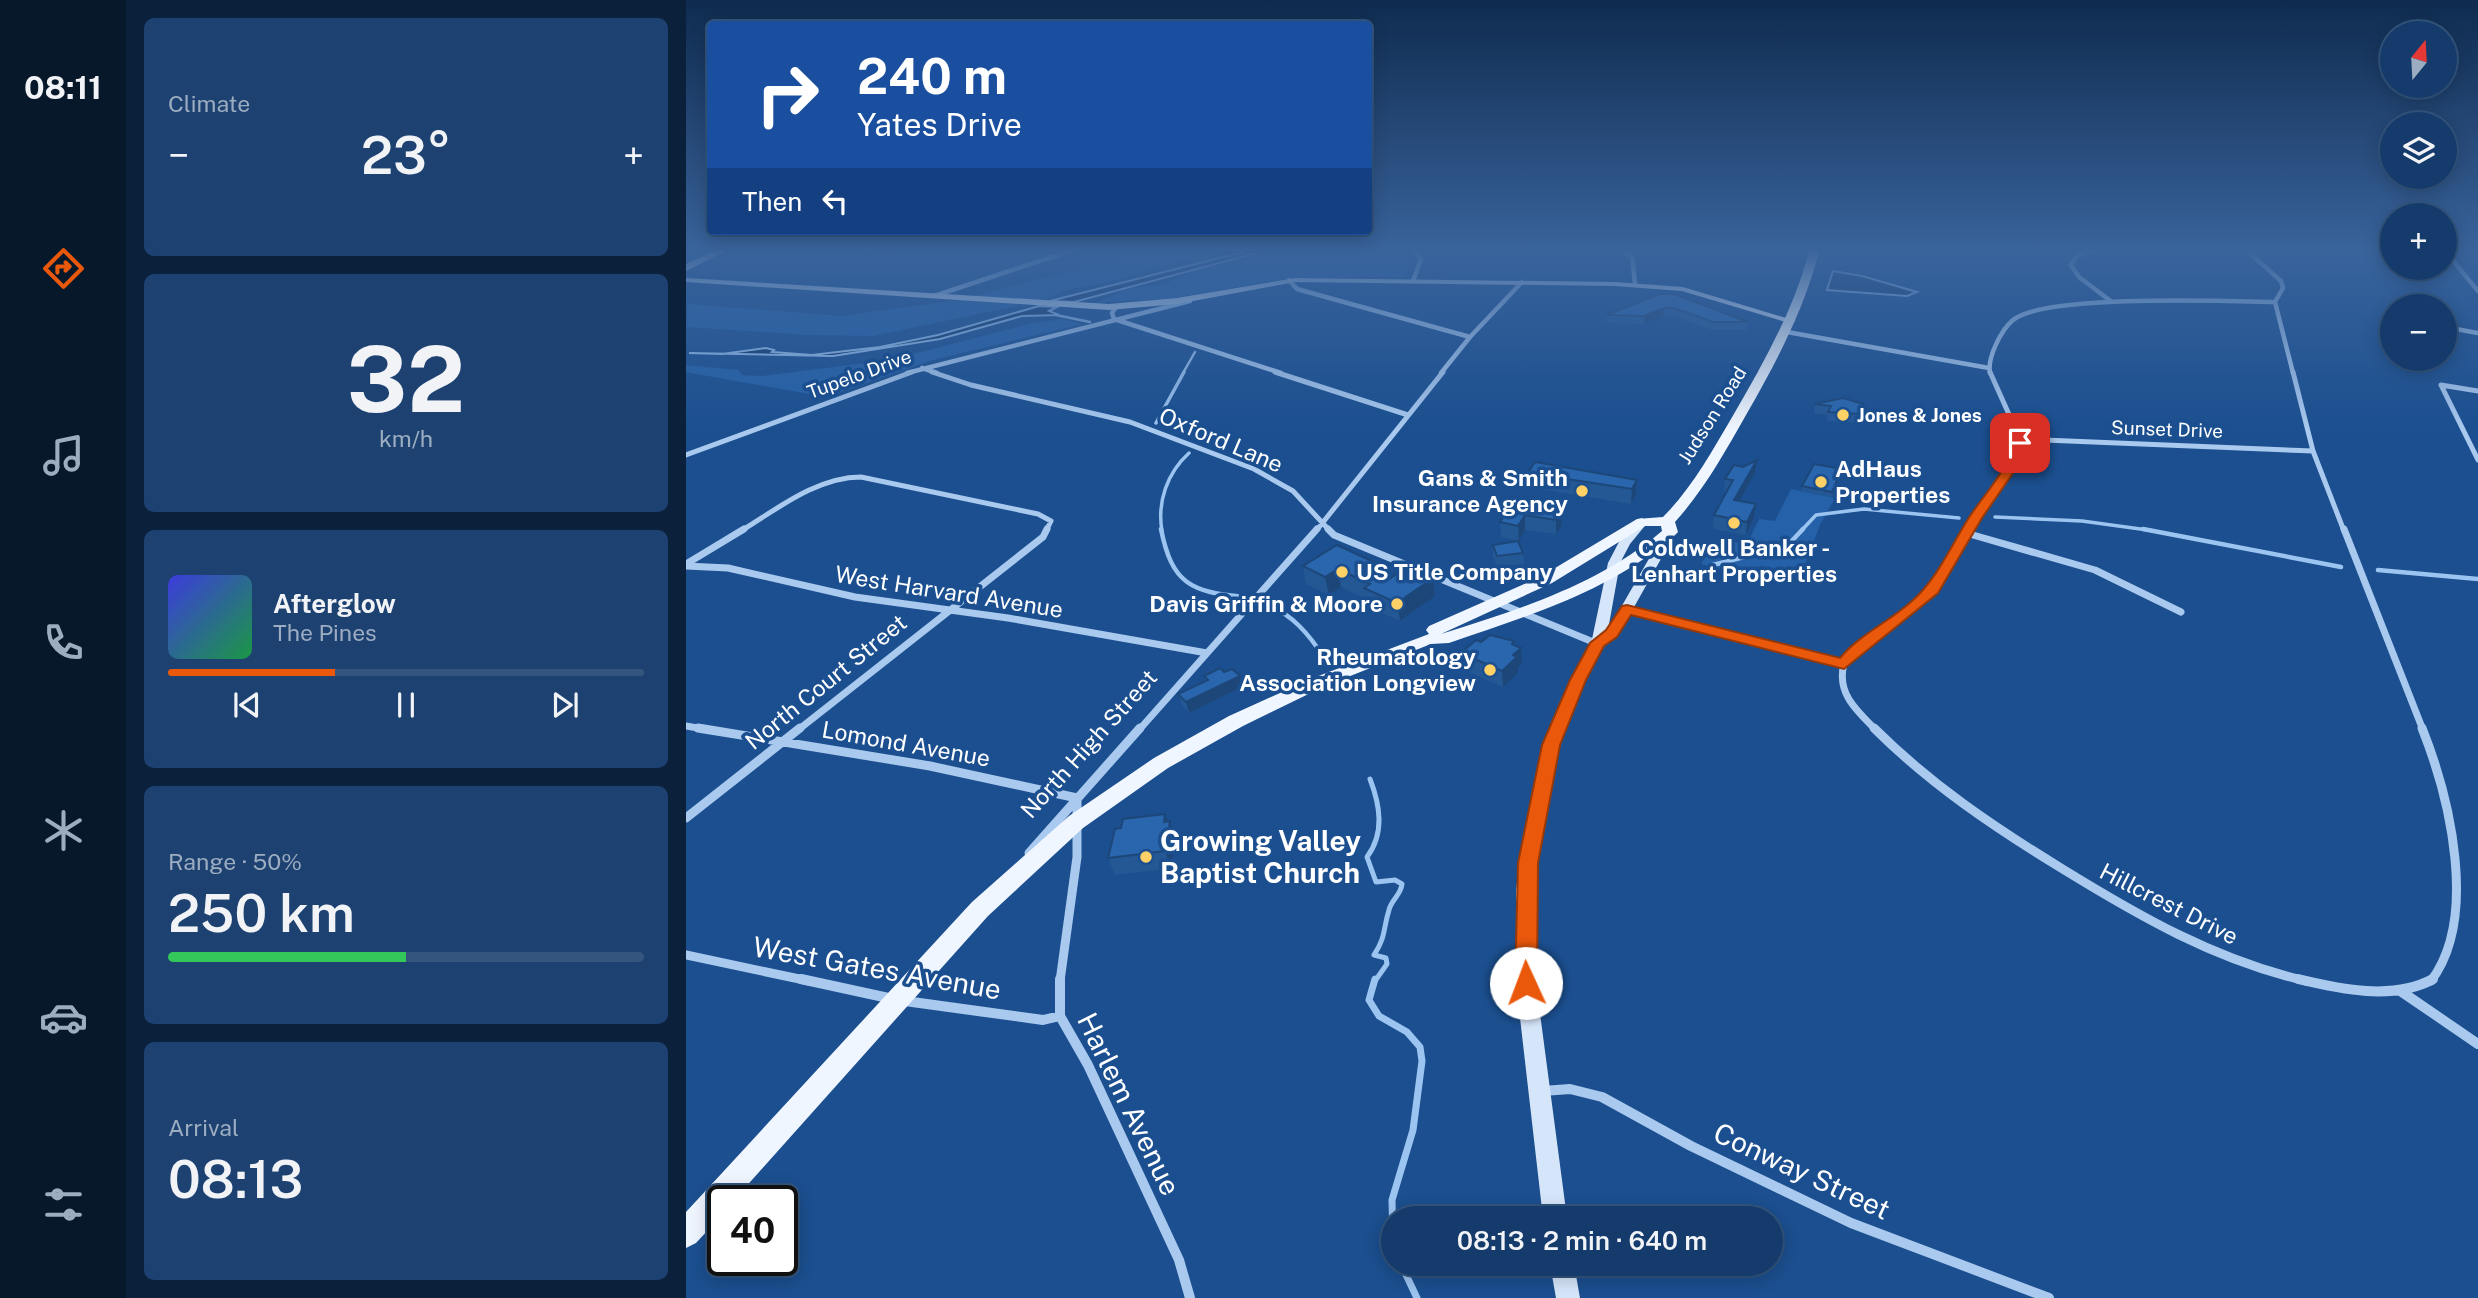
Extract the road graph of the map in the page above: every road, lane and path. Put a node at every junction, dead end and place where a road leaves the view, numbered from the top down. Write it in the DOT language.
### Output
graph roads {
  1 [pos="1115,309"];
  2 [pos="1157,309"];
  3 [pos="1368,309"];
  4 [pos="1497,309"];
  5 [pos="1738,309"];
  6 [pos="1795,309"];
  7 [pos="2051,309"];
  8 [pos="2277,309"];
  9 [pos="1114,319"];
  10 [pos="1789,327"];
  11 [pos="2457,329"];
  12 [pos="2478,333"];
  13 [pos="1470,337"];
  14 [pos="922,368"];
  15 [pos="1989,368"];
  16 [pos="2478,391"];
  17 [pos="1408,415"];
  18 [pos="2020,439"];
  19 [pos="2313,452"];
  20 [pos="686,454"];
  21 [pos="2478,460"];
  22 [pos="1642,522"];
  23 [pos="1322,524"];
  24 [pos="1668,527"];
  25 [pos="1966,533"];
  26 [pos="686,565"];
  27 [pos="1611,575"];
  28 [pos="1500,603"];
  29 [pos="1627,609"];
  30 [pos="946,611"];
  31 [pos="1519,612"];
  32 [pos="2181,612"];
  33 [pos="1429,639"];
  34 [pos="1598,643"];
  35 [pos="1207,653"];
  36 [pos="1844,664"];
  37 [pos="686,726"];
  38 [pos="781,741"];
  39 [pos="1077,798"];
  40 [pos="686,818"];
  41 [pos="1076,822"];
  42 [pos="2461,826"];
  43 [pos="980,909"];
  44 [pos="686,954"];
  45 [pos="2456,956"];
  46 [pos="2399,990"];
  47 [pos="897,999"];
  48 [pos="1060,1016"];
  49 [pos="2478,1044"];
  50 [pos="1539,1091"];
  51 [pos="1553,1206"];
  52 [pos="686,1233"];
  53 [pos="1564,1276"];
  54 [pos="1568,1297"];
  55 [pos="1190,1298"];
  56 [pos="2049,1298"];
  1 -- 9 [label="street"];
  2 -- 9 [label="street, Tupelo Drive"];
  3 -- 13 [label="street"];
  4 -- 13 [label="street, North High Street"];
  5 -- 10 [label="street, Tupelo Drive"];
  6 -- 10 [label="main road, Judson Road"];
  7 -- 15 [label="street"];
  8 -- 19 [label="street"];
  9 -- 14 [label="street, Tupelo Drive"];
  9 -- 17 [label="street"];
  10 -- 15 [label="street"];
  10 -- 24 [label="main road, Judson Road"];
  11 -- 12 [label="street"];
  13 -- 17 [label="street, North High Street"];
  14 -- 20 [label="street, Tupelo Drive"];
  14 -- 23 [label="street, Oxford Lane"];
  15 -- 18 [label="street"];
  16 -- 21 [label="street"];
  17 -- 23 [label="street, North High Street"];
  18 -- 19 [label="street, Sunset Drive"];
  18 -- 25 [label="street"];
  19 -- 42 [label="street"];
  22 -- 24 [label="main road"];
  22 -- 27 [label="street"];
  22 -- 28 [label="main road, Judson Road"];
  23 -- 28 [label="street, Oxford Lane"];
  23 -- 35 [label="street, North High Street"];
  24 -- 27 [label="main road, Judson Road"];
  24 -- 29 [label="street"];
  25 -- 32 [label="street"];
  25 -- 36 [label="street"];
  26 -- 30 [label="street, West Harvard Avenue"];
  26 -- 30 [label="street, North Court Street"];
  27 -- 31 [label="main road, Judson Road"];
  27 -- 34 [label="street"];
  28 -- 31 [label="street, Oxford Lane"];
  28 -- 33 [label="main road, Judson Road"];
  29 -- 34 [label="street"];
  29 -- 36 [label="street"];
  30 -- 35 [label="street, West Harvard Avenue"];
  30 -- 38 [label="street, North Court Street"];
  31 -- 33 [label="main road, Judson Road"];
  31 -- 34 [label="street, Oxford Lane"];
  33 -- 41 [label="main road, Judson Road"];
  34 -- 50 [label="street"];
  35 -- 39 [label="street, North High Street"];
  36 -- 46 [label="street, Hillcrest Drive"];
  37 -- 38 [label="street, Lomond Avenue"];
  38 -- 39 [label="street, Lomond Avenue"];
  38 -- 40 [label="street, North Court Street"];
  39 -- 41 [label="street, Harlem Avenue"];
  39 -- 43 [label="street, North High Street"];
  41 -- 43 [label="main road, Judson Road"];
  41 -- 48 [label="street, Harlem Avenue"];
  43 -- 47 [label="main road, North High Street"];
  44 -- 47 [label="street, West Gates Avenue"];
  45 -- 46 [label="street, Hillcrest Drive"];
  46 -- 49 [label="street"];
  47 -- 48 [label="street, West Gates Avenue"];
  47 -- 52 [label="main road, North High Street"];
  48 -- 55 [label="street, Harlem Avenue"];
  50 -- 51 [label="street"];
  50 -- 56 [label="street, Conway Street"];
  53 -- 54 [label="street"];
}
